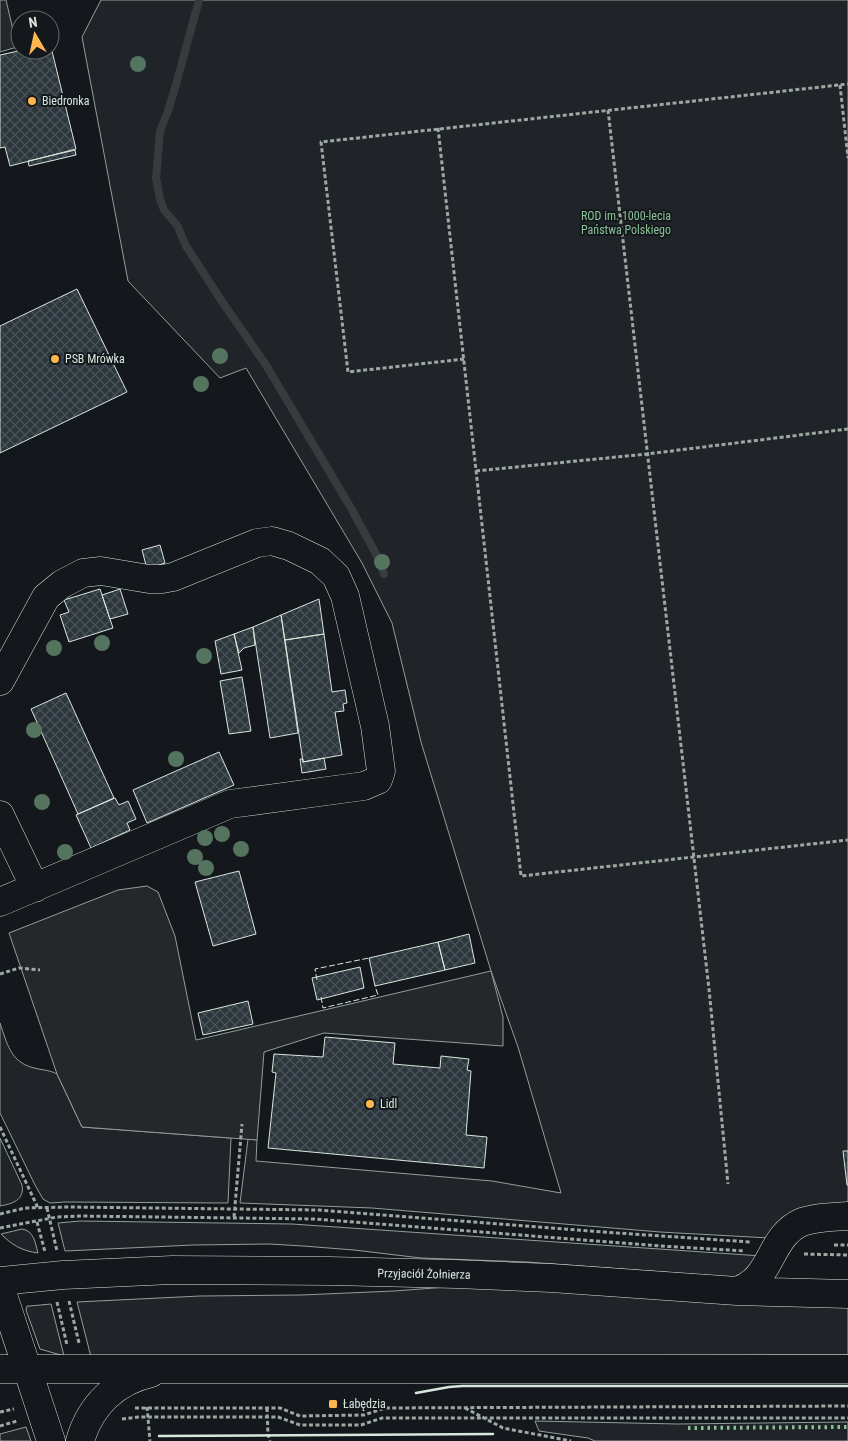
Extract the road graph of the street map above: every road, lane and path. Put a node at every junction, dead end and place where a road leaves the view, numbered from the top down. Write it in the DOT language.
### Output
graph roads {
  1 [pos="848,84"];
  2 [pos="840,85"];
  3 [pos="608,110"];
  4 [pos="438,128"];
  5 [pos="848,158"];
  6 [pos="464,359"];
  7 [pos="848,429"];
  8 [pos="648,454"];
  9 [pos="476,471"];
  10 [pos="0,681"];
  11 [pos="0,815"];
  12 [pos="848,840"];
  13 [pos="694,858"];
  14 [pos="35,888"];
  15 [pos="0,902"];
  16 [pos="40,970"];
  17 [pos="0,974"];
  18 [pos="242,1124"];
  19 [pos="0,1127"];
  20 [pos="728,1184"];
  21 [pos="38,1208"];
  22 [pos="47,1208"];
  23 [pos="235,1208"];
  24 [pos="0,1214"];
  25 [pos="848,1216"];
  26 [pos="234,1217"];
  27 [pos="50,1219"];
  28 [pos="37,1222"];
  29 [pos="0,1228"];
  30 [pos="830,1245"];
  31 [pos="848,1245"];
  32 [pos="775,1248"];
  33 [pos="848,1255"];
  34 [pos="57,1276"];
  35 [pos="0,1281"];
  36 [pos="0,1286"];
  37 [pos="737,1291"];
  38 [pos="848,1294"];
  39 [pos="174,1368"];
  40 [pos="0,1369"];
  41 [pos="28,1369"];
  42 [pos="76,1369"];
  43 [pos="848,1369"];
  44 [pos="848,1406"];
  45 [pos="147,1407"];
  46 [pos="127,1408"];
  47 [pos="267,1408"];
  48 [pos="464,1408"];
  49 [pos="148,1417"];
  50 [pos="267,1417"];
  51 [pos="483,1417"];
  52 [pos="848,1418"];
  53 [pos="113,1420"];
  54 [pos="50,1441"];
  55 [pos="80,1441"];
  56 [pos="150,1441"];
  57 [pos="270,1441"];
  58 [pos="571,1441"];
  1 -- 2 [label="path"];
  2 -- 3 [label="path"];
  2 -- 5 [label="path"];
  3 -- 4 [label="path"];
  3 -- 8 [label="path"];
  4 -- 6 [label="path"];
  4 -- 6 [label="path"];
  6 -- 9 [label="path"];
  7 -- 8 [label="path"];
  8 -- 9 [label="path"];
  8 -- 13 [label="path"];
  9 -- 13 [label="path"];
  10 -- 14 [label="street"];
  11 -- 14 [label="street"];
  12 -- 13 [label="path"];
  13 -- 20 [label="path"];
  14 -- 15 [label="street"];
  16 -- 17 [label="path"];
  18 -- 23 [label="path"];
  19 -- 21 [label="path"];
  21 -- 22 [label="path"];
  21 -- 24 [label="path"];
  22 -- 23 [label="path"];
  22 -- 27 [label="path"];
  23 -- 26 [label="path"];
  23 -- 32 [label="path"];
  25 -- 32 [label="street"];
  26 -- 27 [label="path"];
  26 -- 32 [label="path"];
  27 -- 28 [label="path"];
  27 -- 34 [label="path"];
  28 -- 29 [label="path"];
  28 -- 34 [label="path"];
  30 -- 31 [label="path"];
  32 -- 33 [label="path"];
  32 -- 37 [label="street"];
  34 -- 35 [label="street, Przyjaciół Żołnierza"];
  34 -- 37 [label="street, Przyjaciół Żołnierza"];
  34 -- 42 [label="path"];
  34 -- 42 [label="path"];
  36 -- 41 [label="street"];
  37 -- 38 [label="street, Przyjaciół Żołnierza"];
  39 -- 42 [label="street"];
  39 -- 43 [label="street"];
  39 -- 55 [label="street"];
  40 -- 41 [label="street"];
  41 -- 42 [label="street"];
  41 -- 54 [label="street"];
  44 -- 48 [label="path"];
  45 -- 46 [label="path"];
  45 -- 47 [label="path"];
  45 -- 49 [label="path"];
  47 -- 48 [label="path"];
  47 -- 50 [label="path"];
  48 -- 51 [label="path"];
  49 -- 50 [label="path"];
  49 -- 53 [label="path"];
  49 -- 56 [label="path"];
  50 -- 51 [label="path"];
  50 -- 57 [label="path"];
  51 -- 52 [label="path"];
  51 -- 58 [label="path"];
}
